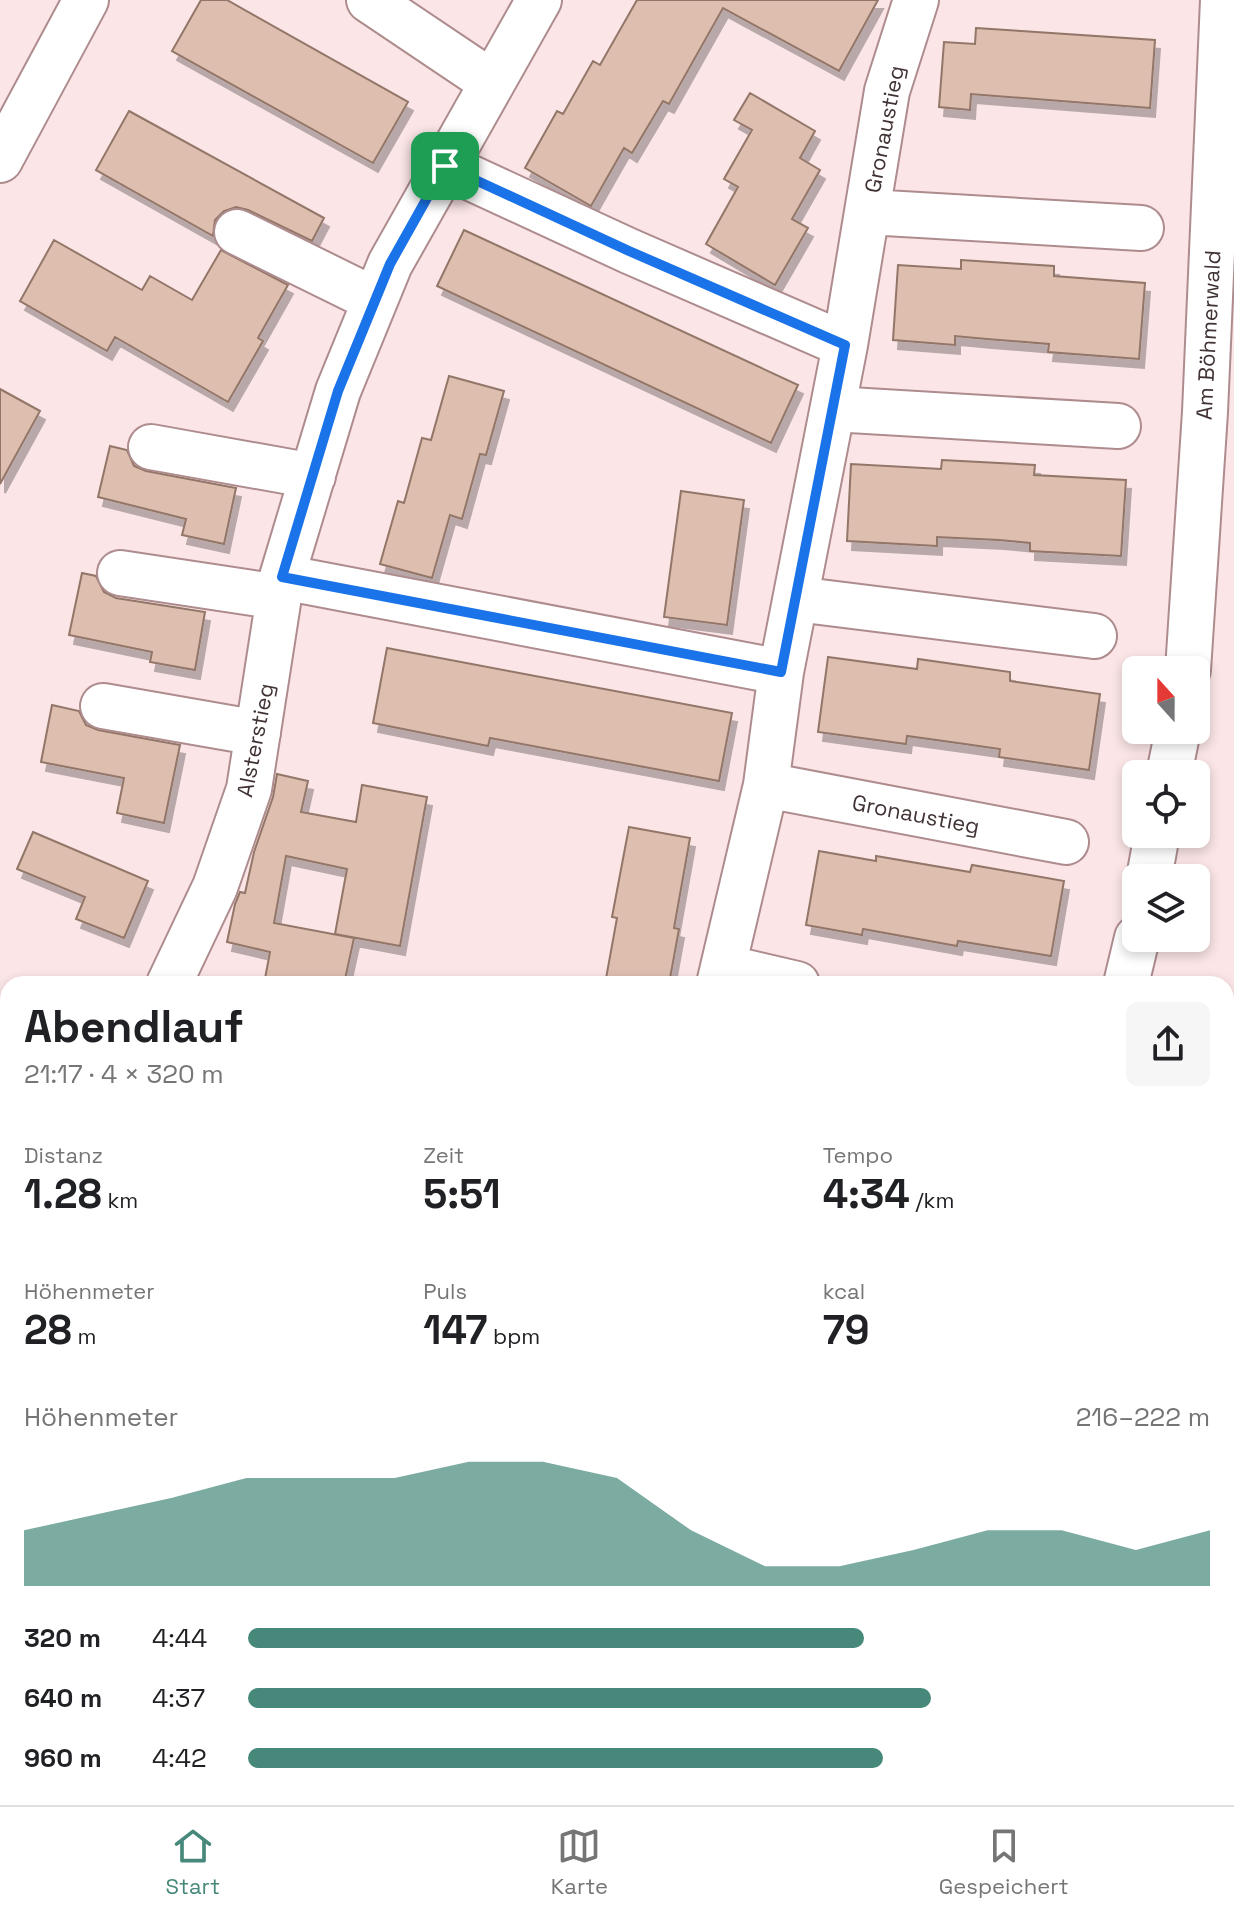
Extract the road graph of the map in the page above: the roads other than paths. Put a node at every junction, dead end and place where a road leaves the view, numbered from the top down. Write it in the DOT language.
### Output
graph roads {
  1 [pos="86,0"];
  2 [pos="369,0"];
  3 [pos="539,0"];
  4 [pos="916,0"];
  5 [pos="1223,0"];
  6 [pos="491,82"];
  7 [pos="0,160"];
  8 [pos="445,166"];
  9 [pos="868,212"];
  10 [pos="1141,228"];
  11 [pos="237,232"];
  12 [pos="375,300"];
  13 [pos="845,345"];
  14 [pos="833,409"];
  15 [pos="1118,426"];
  16 [pos="151,447"];
  17 [pos="313,476"];
  18 [pos="120,573"];
  19 [pos="281,587"];
  20 [pos="796,599"];
  21 [pos="1094,636"];
  22 [pos="1189,656"];
  23 [pos="781,672"];
  24 [pos="103,706"];
  25 [pos="258,733"];
  26 [pos="766,785"];
  27 [pos="1066,842"];
  28 [pos="1134,952"];
  29 [pos="722,975"];
  30 [pos="173,976"];
  31 [pos="1128,976"];
  1 -- 7 [label="street"];
  2 -- 6 [label="street"];
  3 -- 6 [label="street, Alsterstieg"];
  4 -- 9 [label="street, Gronaustieg"];
  5 -- 22 [label="street, Am Böhmerwald"];
  6 -- 8 [label="street, Alsterstieg"];
  8 -- 12 [label="street, Alsterstieg"];
  8 -- 13 [label="street"];
  9 -- 10 [label="street, Gronaustieg"];
  9 -- 13 [label="street, Gronaustieg"];
  11 -- 12 [label="street"];
  12 -- 17 [label="street, Alsterstieg"];
  13 -- 14 [label="street, Gronaustieg"];
  14 -- 15 [label="street"];
  14 -- 20 [label="street, Gronaustieg"];
  16 -- 17 [label="street"];
  17 -- 19 [label="street, Alsterstieg"];
  18 -- 19 [label="street"];
  19 -- 23 [label="street"];
  19 -- 25 [label="street, Alsterstieg"];
  20 -- 21 [label="street"];
  20 -- 23 [label="street, Gronaustieg"];
  23 -- 26 [label="street, Gronaustieg"];
  24 -- 25 [label="street"];
  25 -- 30 [label="street, Alsterstieg"];
  26 -- 27 [label="street, Gronaustieg"];
  26 -- 29 [label="street, Gronaustieg"];
  28 -- 31 [label="street"];
}
